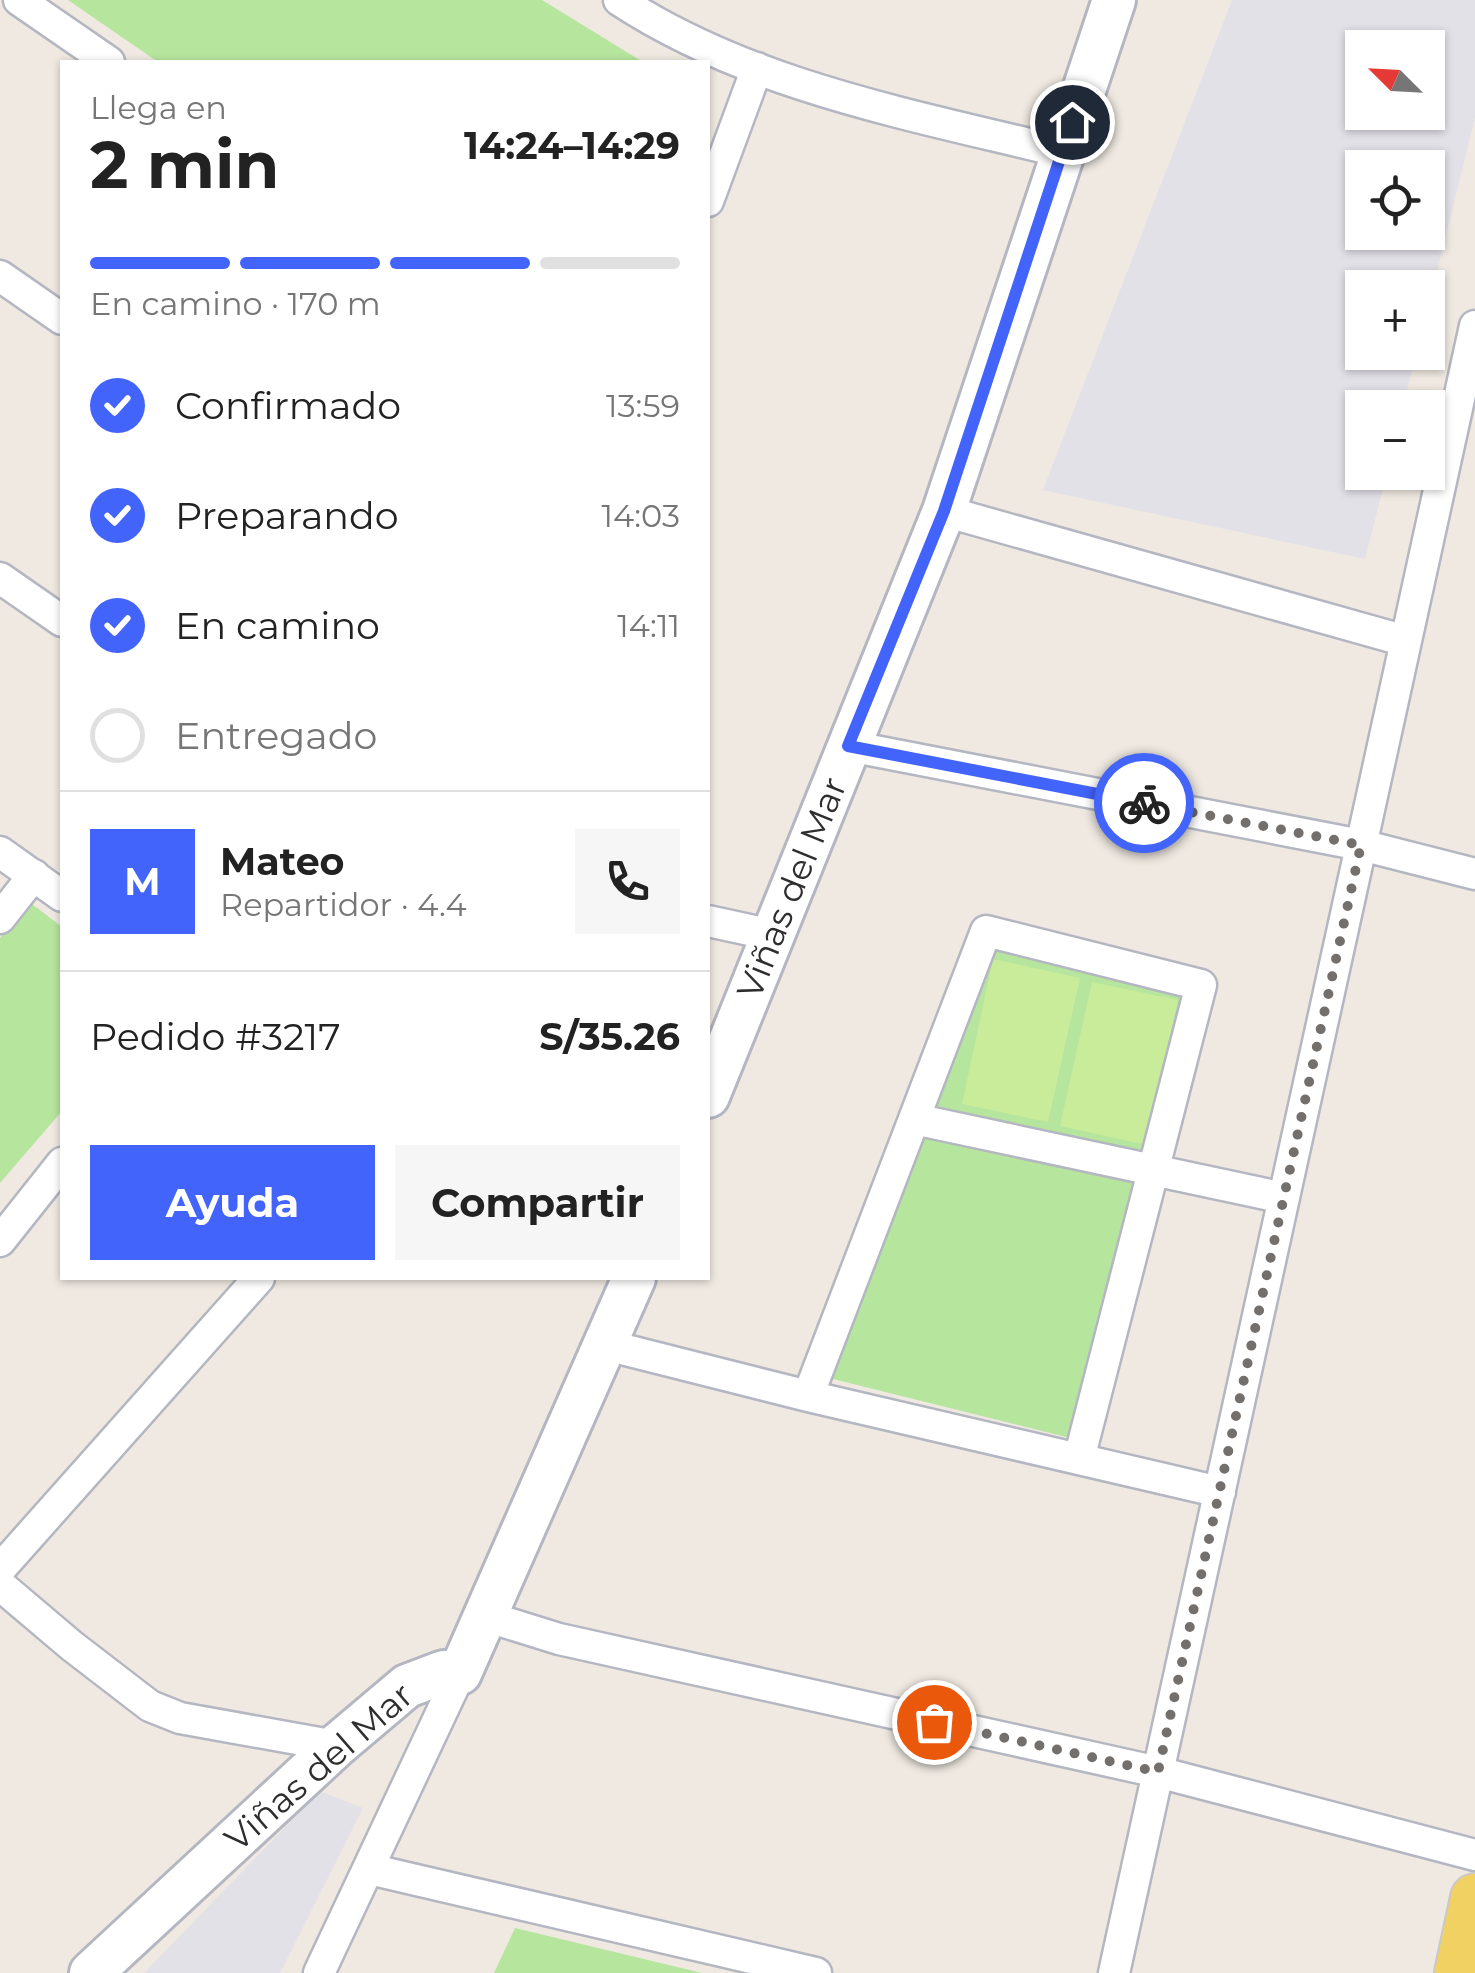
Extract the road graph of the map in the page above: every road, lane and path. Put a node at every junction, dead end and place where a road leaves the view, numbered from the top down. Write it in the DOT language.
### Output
graph roads {
  1 [pos="19,0"];
  2 [pos="619,0"];
  3 [pos="1114,0"];
  4 [pos="106,60"];
  5 [pos="757,68"];
  6 [pos="1062,152"];
  7 [pos="710,196"];
  8 [pos="0,276"];
  9 [pos="60,318"];
  10 [pos="1475,326"];
  11 [pos="944,511"];
  12 [pos="0,578"];
  13 [pos="60,620"];
  14 [pos="1406,641"];
  15 [pos="848,746"];
  16 [pos="1361,845"];
  17 [pos="0,852"];
  18 [pos="1475,874"];
  19 [pos="34,875"];
  20 [pos="60,894"];
  21 [pos="0,918"];
  22 [pos="710,922"];
  23 [pos="773,935"];
  24 [pos="710,1091"];
  25 [pos="914,1119"];
  26 [pos="60,1166"];
  27 [pos="1152,1170"];
  28 [pos="1284,1198"];
  29 [pos="0,1242"];
  30 [pos="257,1280"];
  31 [pos="633,1280"];
  32 [pos="606,1345"];
  33 [pos="808,1396"];
  34 [pos="1079,1459"];
  35 [pos="1220,1492"];
  36 [pos="0,1569"];
  37 [pos="0,1585"];
  38 [pos="485,1616"];
  39 [pos="460,1673"];
  40 [pos="336,1746"];
  41 [pos="1158,1772"];
  42 [pos="1475,1855"];
  43 [pos="369,1869"];
  44 [pos="1475,1898"];
  45 [pos="90,1973"];
  46 [pos="319,1973"];
  47 [pos="812,1973"];
  48 [pos="1114,1973"];
  49 [pos="1459,1973"];
  1 -- 4 [label="street"];
  2 -- 5 [label="street"];
  3 -- 6 [label="street, Viñas del Mar"];
  5 -- 6 [label="street"];
  5 -- 7 [label="street"];
  6 -- 11 [label="street, Viñas del Mar"];
  8 -- 9 [label="street"];
  10 -- 14 [label="street"];
  11 -- 14 [label="street"];
  11 -- 15 [label="street, Viñas del Mar"];
  12 -- 13 [label="street"];
  14 -- 16 [label="street"];
  15 -- 16 [label="street"];
  15 -- 23 [label="street, Viñas del Mar"];
  16 -- 18 [label="street"];
  16 -- 28 [label="street"];
  17 -- 19 [label="street"];
  19 -- 20 [label="street"];
  19 -- 21 [label="street"];
  22 -- 23 [label="street"];
  23 -- 24 [label="street, Viñas del Mar"];
  25 -- 27 [label="street"];
  25 -- 27 [label="street"];
  25 -- 33 [label="street"];
  26 -- 29 [label="street"];
  27 -- 28 [label="street"];
  27 -- 34 [label="street"];
  28 -- 35 [label="street"];
  30 -- 36 [label="street"];
  31 -- 32 [label="street, Viñas del Mar"];
  32 -- 33 [label="street"];
  32 -- 38 [label="street, Viñas del Mar"];
  33 -- 34 [label="street"];
  34 -- 35 [label="street"];
  35 -- 41 [label="street"];
  37 -- 40 [label="street"];
  38 -- 39 [label="street, Viñas del Mar"];
  38 -- 41 [label="street"];
  39 -- 40 [label="street, Viñas del Mar"];
  39 -- 43 [label="street"];
  40 -- 45 [label="street, Viñas del Mar"];
  41 -- 42 [label="street"];
  41 -- 48 [label="street"];
  43 -- 46 [label="street"];
  43 -- 47 [label="street"];
  44 -- 49 [label="main road"];
}
